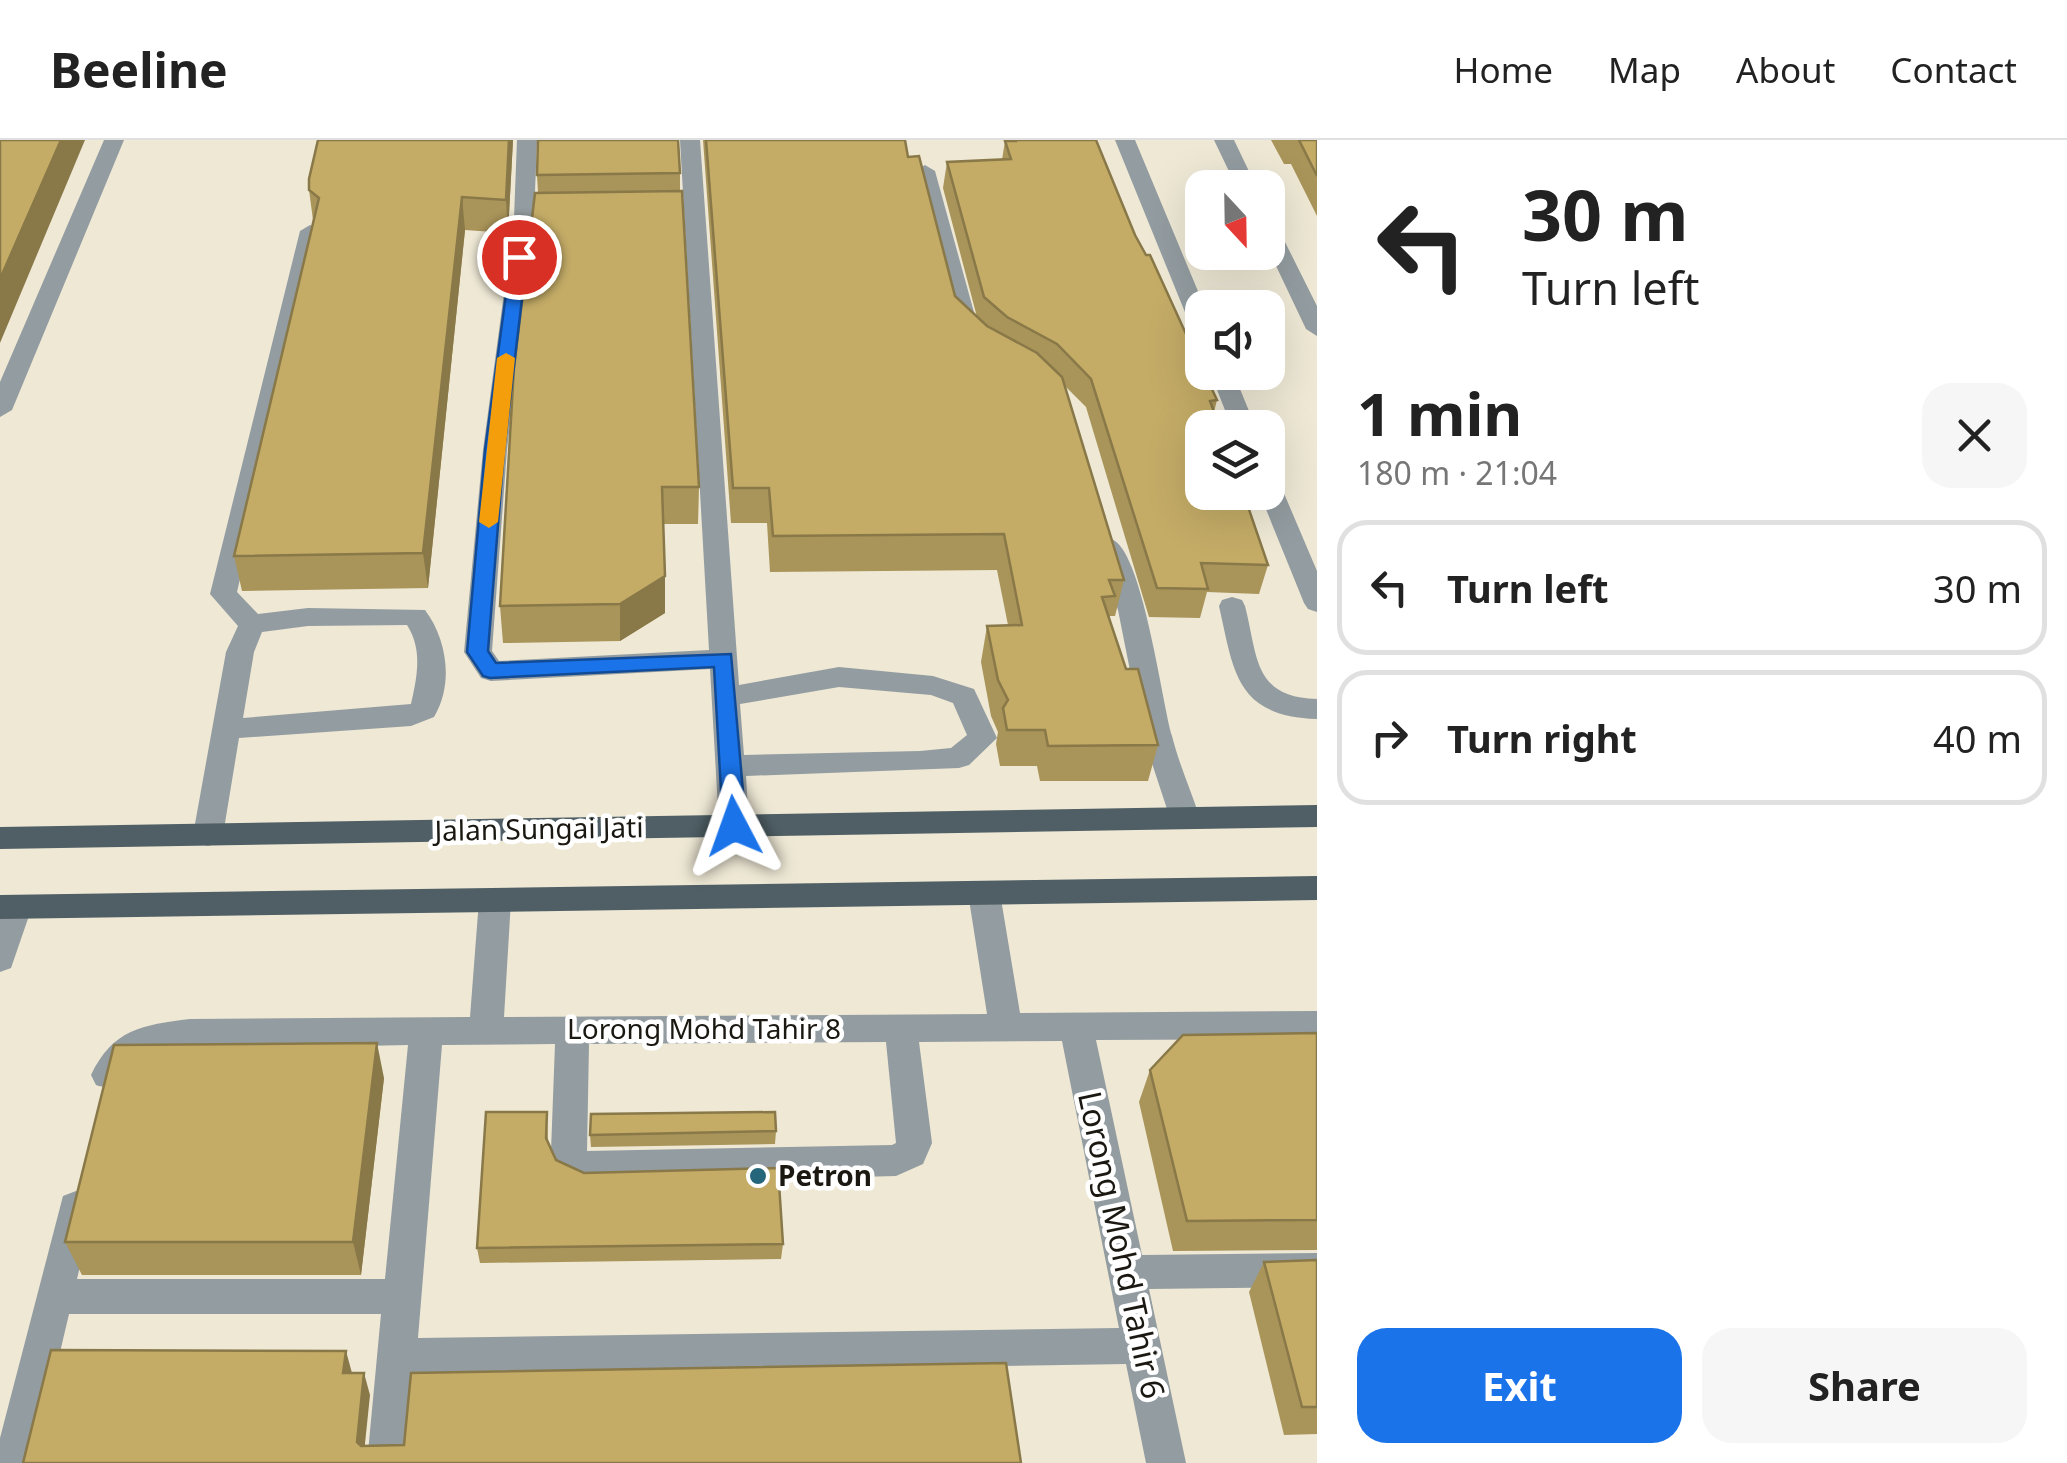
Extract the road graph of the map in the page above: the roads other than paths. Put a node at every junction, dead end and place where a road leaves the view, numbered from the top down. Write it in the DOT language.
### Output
graph roads {
  1 [pos="114,140"];
  2 [pos="527,140"];
  3 [pos="690,140"];
  4 [pos="1125,140"];
  5 [pos="1224,140"];
  6 [pos="1238,170"];
  7 [pos="925,171"];
  8 [pos="310,230"];
  9 [pos="1285,263"];
  10 [pos="1187,290"];
  11 [pos="1317,329"];
  12 [pos="992,353"];
  13 [pos="0,410"];
  14 [pos="1279,510"];
  15 [pos="1102,517"];
  16 [pos="1317,604"];
  17 [pos="1232,606"];
  18 [pos="252,624"];
  19 [pos="724,659"];
  20 [pos="726,696"];
  21 [pos="1317,709"];
  22 [pos="227,729"];
  23 [pos="730,766"];
  24 [pos="1317,816"];
  25 [pos="1185,818"];
  26 [pos="734,826"];
  27 [pos="208,834"];
  28 [pos="0,838"];
  29 [pos="1317,888"];
  30 [pos="984,893"];
  31 [pos="496,900"];
  32 [pos="8,907"];
  33 [pos="0,959"];
  34 [pos="1317,1025"];
  35 [pos="1006,1027"];
  36 [pos="1076,1027"];
  37 [pos="901,1028"];
  38 [pos="486,1030"];
  39 [pos="572,1030"];
  40 [pos="426,1031"];
  41 [pos="99,1112"];
  42 [pos="86,1168"];
  43 [pos="1317,1270"];
  44 [pos="1126,1272"];
  45 [pos="404,1296"];
  46 [pos="55,1297"];
  47 [pos="1142,1346"];
  48 [pos="399,1357"];
  49 [pos="14,1463"];
  50 [pos="388,1463"];
  51 [pos="1166,1463"];
  1 -- 13 [label="street"];
  2 -- 19 [label="street"];
  3 -- 19 [label="street"];
  4 -- 10 [label="street"];
  5 -- 6 [label="street"];
  7 -- 12 [label="street"];
  8 -- 18 [label="street"];
  9 -- 11 [label="street"];
  14 -- 16 [label="street"];
  15 -- 25 [label="street"];
  17 -- 21 [label="street"];
  18 -- 22 [label="street"];
  18 -- 22 [label="street"];
  19 -- 20 [label="street"];
  20 -- 23 [label="street"];
  20 -- 23 [label="street"];
  22 -- 27 [label="street"];
  23 -- 26 [label="street"];
  24 -- 25 [label="main road, Jalan Sungai Jati"];
  25 -- 26 [label="main road, Jalan Sungai Jati"];
  26 -- 27 [label="main road, Jalan Sungai Jati"];
  27 -- 28 [label="main road, Jalan Sungai Jati"];
  29 -- 30 [label="main road"];
  30 -- 31 [label="main road"];
  30 -- 35 [label="street"];
  31 -- 32 [label="main road"];
  31 -- 38 [label="street"];
  32 -- 33 [label="street"];
  34 -- 36 [label="street, Lorong Mohd Tahir 8"];
  35 -- 36 [label="street, Lorong Mohd Tahir 8"];
  35 -- 37 [label="street, Lorong Mohd Tahir 8"];
  36 -- 44 [label="street, Lorong Mohd Tahir 6"];
  37 -- 39 [label="street, Lorong Mohd Tahir 8"];
  37 -- 39 [label="street"];
  38 -- 39 [label="street, Lorong Mohd Tahir 8"];
  38 -- 40 [label="street, Lorong Mohd Tahir 8"];
  40 -- 41 [label="street, Lorong Mohd Tahir 8"];
  40 -- 45 [label="street"];
  42 -- 46 [label="street"];
  43 -- 44 [label="street"];
  44 -- 47 [label="street, Lorong Mohd Tahir 6"];
  45 -- 46 [label="street"];
  45 -- 48 [label="street"];
  46 -- 49 [label="street"];
  47 -- 48 [label="street"];
  47 -- 51 [label="street, Lorong Mohd Tahir 6"];
  48 -- 50 [label="street"];
}
